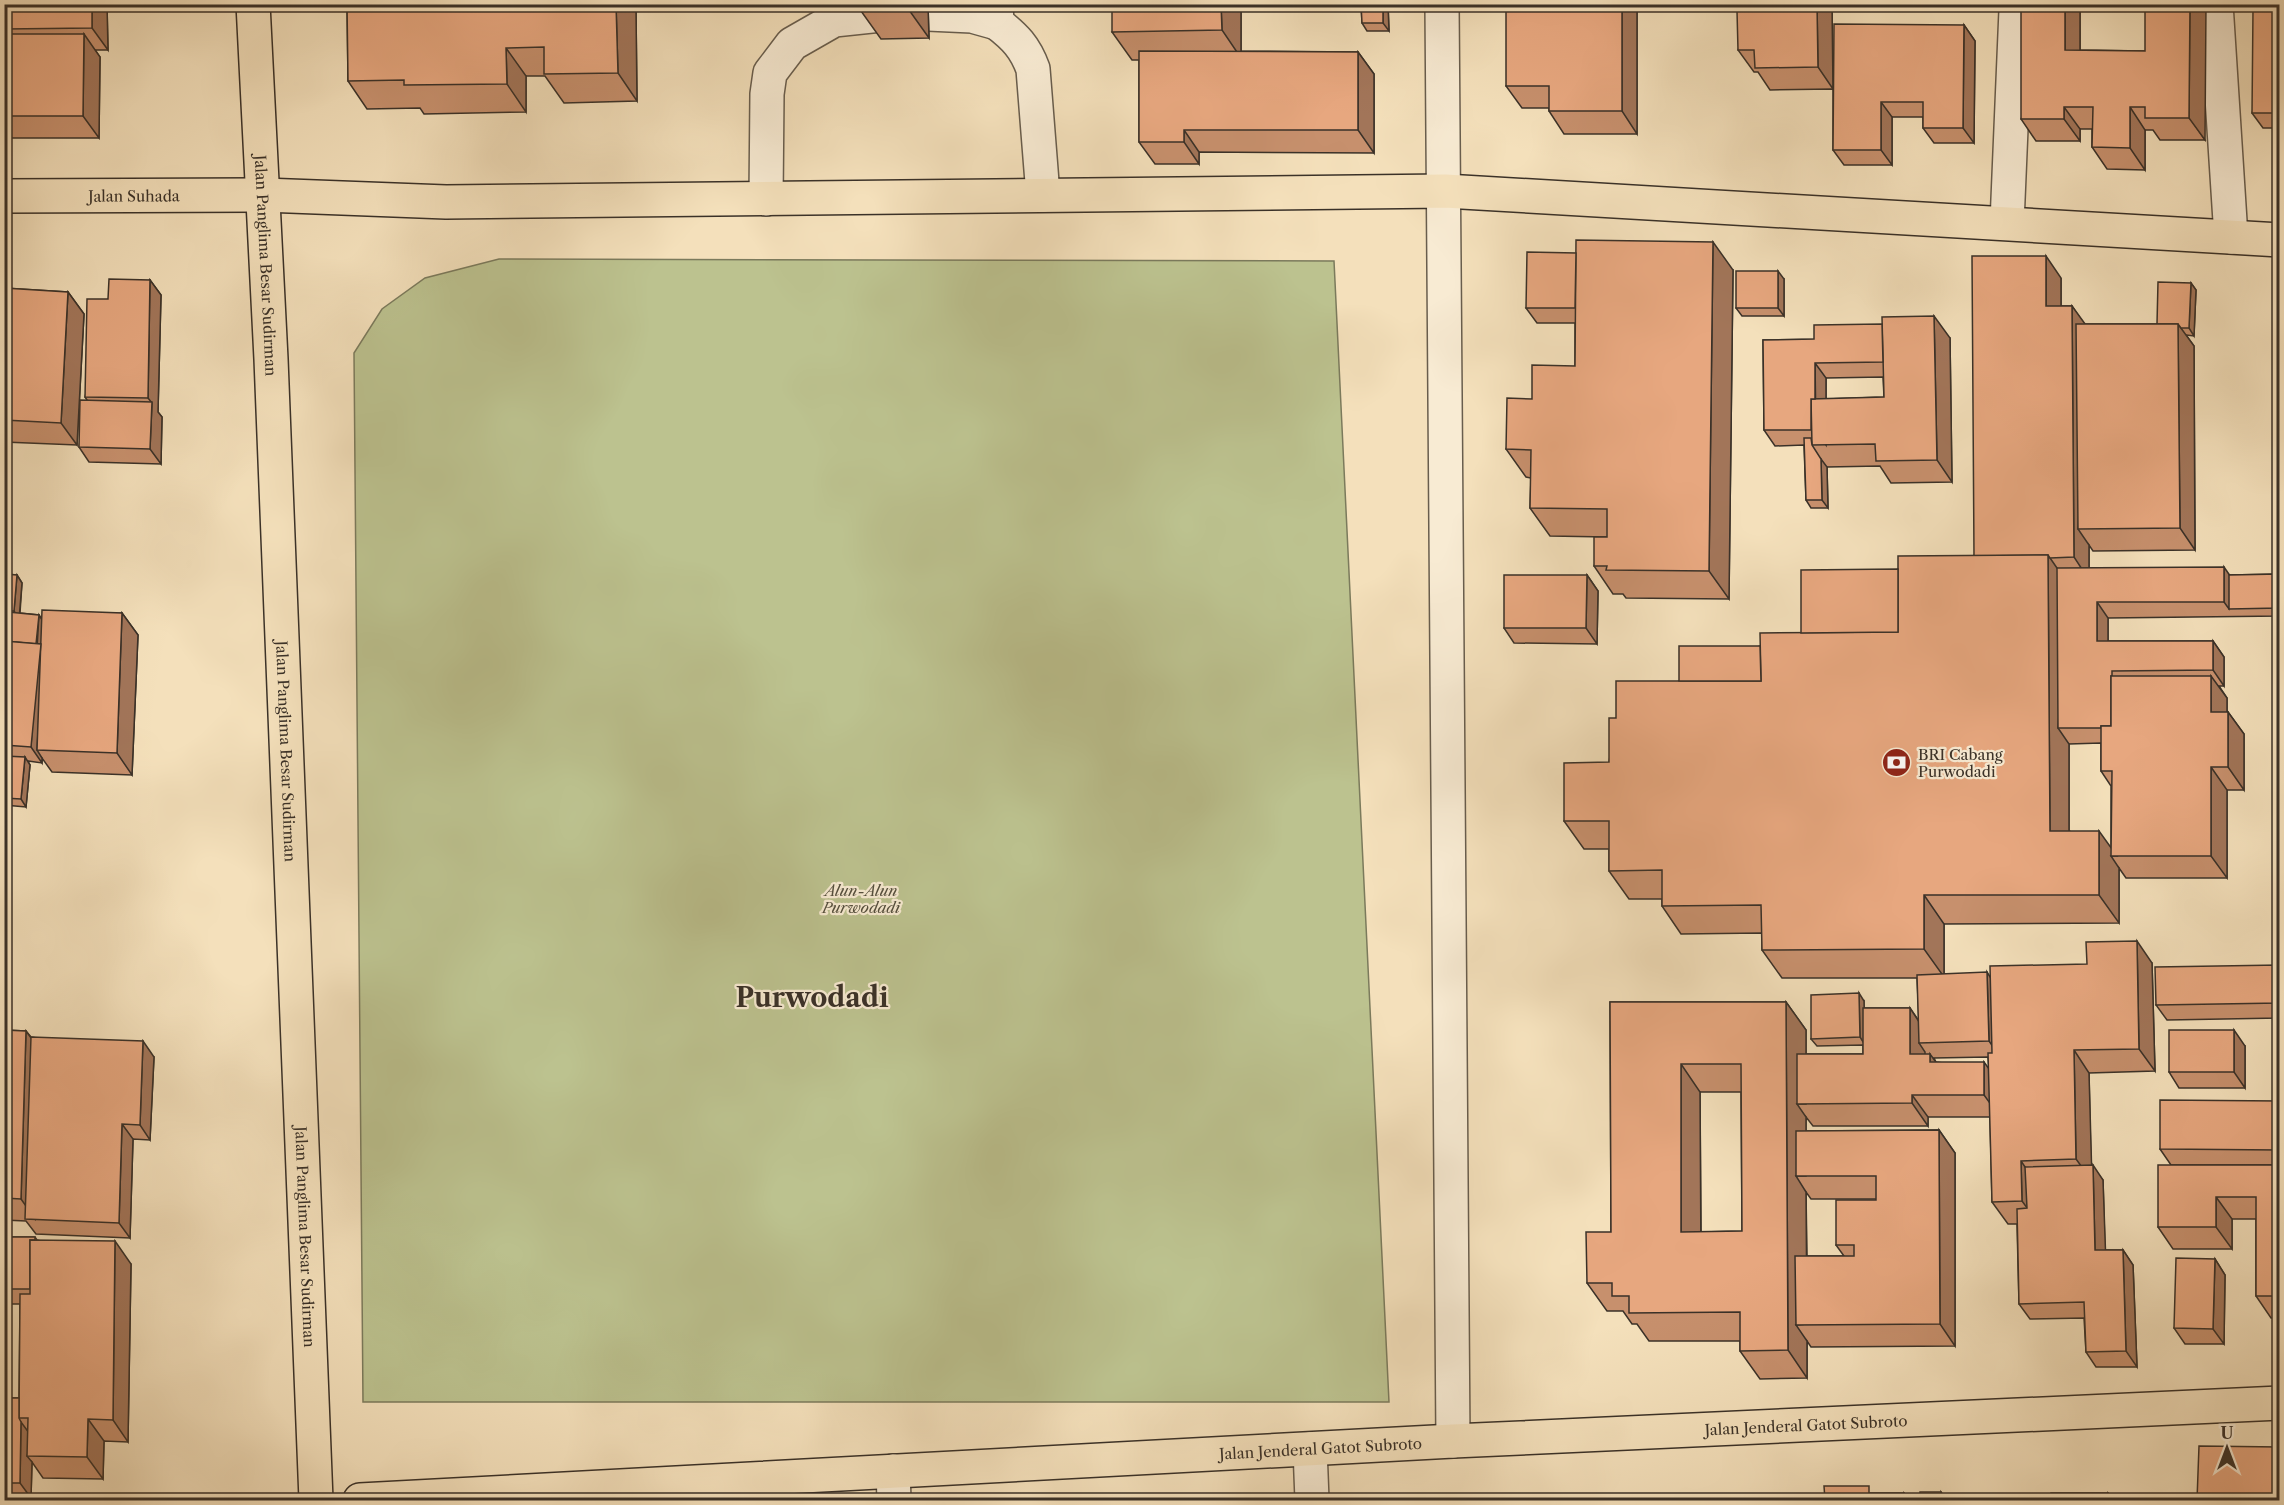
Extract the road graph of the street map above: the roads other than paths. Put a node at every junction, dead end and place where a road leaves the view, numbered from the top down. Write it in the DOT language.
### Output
graph roads {
  1 [pos="253,4"];
  2 [pos="1442,4"];
  3 [pos="2216,4"];
  4 [pos="2016,10"];
  5 [pos="928,14"];
  6 [pos="997,14"];
  7 [pos="881,15"];
  8 [pos="1445,191"];
  9 [pos="264,195"];
  10 [pos="1043,195"];
  11 [pos="4,196"];
  12 [pos="766,198"];
  13 [pos="2007,223"];
  14 [pos="2231,237"];
  15 [pos="2280,240"];
  16 [pos="2280,1403"];
  17 [pos="1454,1441"];
  18 [pos="1310,1449"];
  19 [pos="893,1486"];
  20 [pos="316,1500"];
  21 [pos="360,1500"];
  22 [pos="1312,1500"];
  1 -- 9 [label="main road, Jalan Panglima Besar Sudirman"];
  2 -- 8 [label="street"];
  3 -- 14 [label="street"];
  4 -- 13 [label="street"];
  5 -- 6 [label="street"];
  6 -- 10 [label="street"];
  7 -- 12 [label="street"];
  8 -- 10 [label="main road, Jalan Suhada"];
  8 -- 13 [label="main road, Jalan Suhada"];
  8 -- 17 [label="street"];
  9 -- 11 [label="main road, Jalan Suhada"];
  9 -- 12 [label="main road, Jalan Suhada"];
  9 -- 20 [label="main road, Jalan Panglima Besar Sudirman"];
  10 -- 12 [label="main road, Jalan Suhada"];
  13 -- 14 [label="main road, Jalan Suhada"];
  14 -- 15 [label="main road, Jalan Suhada"];
  16 -- 17 [label="main road, Jalan Jenderal Gatot Subroto"];
  17 -- 18 [label="main road, Jalan Jenderal Gatot Subroto"];
  18 -- 19 [label="main road, Jalan Jenderal Gatot Subroto"];
  18 -- 22 [label="street"];
  19 -- 21 [label="main road, Jalan Jenderal Gatot Subroto"];
}
